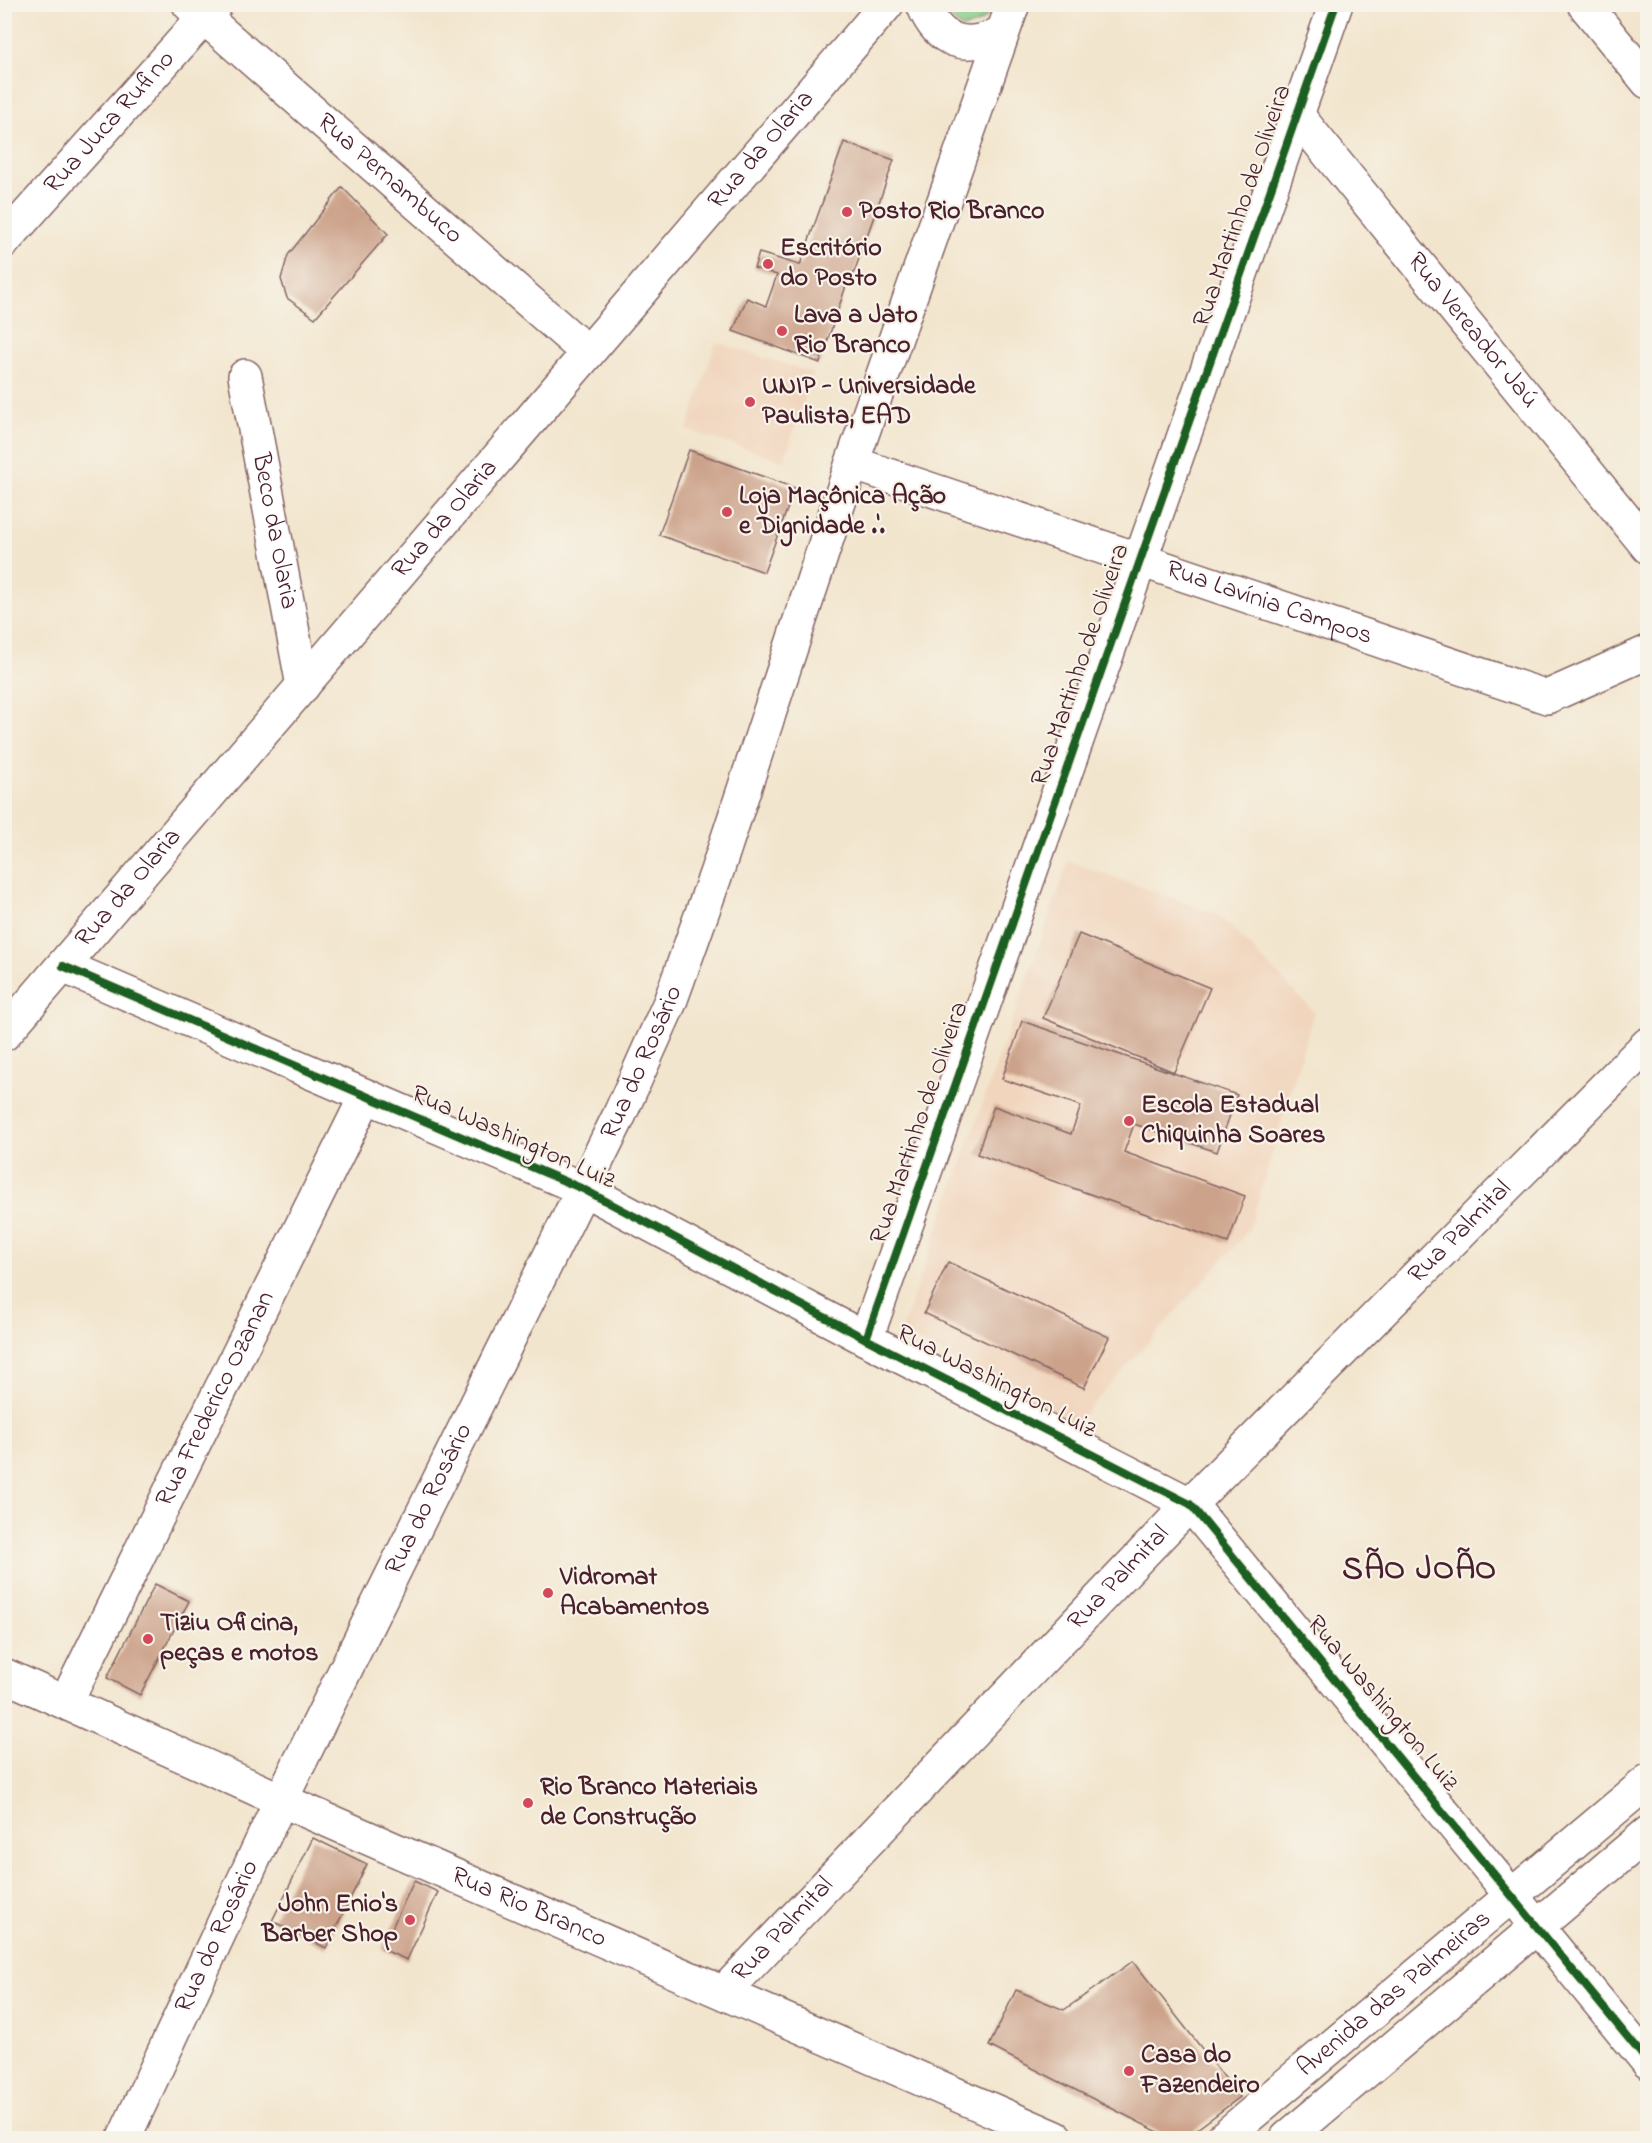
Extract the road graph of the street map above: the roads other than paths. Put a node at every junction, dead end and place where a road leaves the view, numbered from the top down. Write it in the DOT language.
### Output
graph roads {
  1 [pos="887,4"];
  2 [pos="923,4"];
  3 [pos="1336,4"];
  4 [pos="1584,4"];
  5 [pos="203,9"];
  6 [pos="1007,19"];
  7 [pos="1647,82"];
  8 [pos="1297,115"];
  9 [pos="4,241"];
  10 [pos="588,353"];
  11 [pos="245,376"];
  12 [pos="852,463"];
  13 [pos="1647,547"];
  14 [pos="1140,562"];
  15 [pos="1647,652"];
  16 [pos="303,686"];
  17 [pos="63,966"];
  18 [pos="4,1034"];
  19 [pos="1647,1044"];
  20 [pos="366,1096"];
  21 [pos="583,1189"];
  22 [pos="866,1339"];
  23 [pos="1190,1504"];
  24 [pos="4,1675"];
  25 [pos="66,1702"];
  26 [pos="1647,1781"];
  27 [pos="281,1800"];
  28 [pos="1647,1833"];
  29 [pos="1512,1894"];
  30 [pos="1536,1926"];
  31 [pos="724,1992"];
  32 [pos="1647,2062"];
  33 [pos="124,2139"];
  34 [pos="1056,2139"];
  35 [pos="1223,2139"];
  36 [pos="1287,2139"];
  1 -- 10 [label="street, Rua da Olaria"];
  2 -- 6 [label="street"];
  3 -- 8 [label="street, Rua Martinho de Oliveira"];
  4 -- 7 [label="street"];
  5 -- 9 [label="street, Rua Juca Rufino"];
  5 -- 10 [label="street, Rua Pernambuco"];
  6 -- 12 [label="street, Rua do Rosário"];
  8 -- 13 [label="street, Rua Vereador Jaú"];
  8 -- 14 [label="street, Rua Martinho de Oliveira"];
  10 -- 16 [label="street, Rua da Olaria"];
  11 -- 16 [label="street, Beco da Olaria"];
  12 -- 14 [label="street, Rua Lavínia Campos"];
  12 -- 21 [label="street, Rua do Rosário"];
  14 -- 15 [label="street, Rua Lavínia Campos"];
  14 -- 22 [label="street, Rua Martinho de Oliveira"];
  16 -- 17 [label="street, Rua da Olaria"];
  17 -- 18 [label="street, Rua da Olaria"];
  17 -- 20 [label="street, Rua Washington Luiz"];
  19 -- 23 [label="street, Rua Palmital"];
  20 -- 21 [label="street, Rua Washington Luiz"];
  20 -- 25 [label="street, Rua Frederico Ozanan"];
  21 -- 22 [label="street, Rua Washington Luiz"];
  21 -- 27 [label="street, Rua do Rosário"];
  22 -- 23 [label="street, Rua Washington Luiz"];
  23 -- 29 [label="street, Rua Washington Luiz"];
  23 -- 31 [label="street, Rua Palmital"];
  24 -- 25 [label="street, Rua Rio Branco"];
  25 -- 27 [label="street, Rua Rio Branco"];
  26 -- 29 [label="street, Avenida das Palmeiras"];
  27 -- 31 [label="street, Rua Rio Branco"];
  27 -- 33 [label="street, Rua do Rosário"];
  28 -- 30 [label="street, Avenida das Palmeiras"];
  29 -- 30 [label="street, Rua Washington Luiz"];
  29 -- 35 [label="street, Avenida das Palmeiras"];
  30 -- 32 [label="street, Rua Washington Luiz"];
  30 -- 36 [label="street, Avenida das Palmeiras"];
  31 -- 34 [label="street, Rua Rio Branco"];
}
